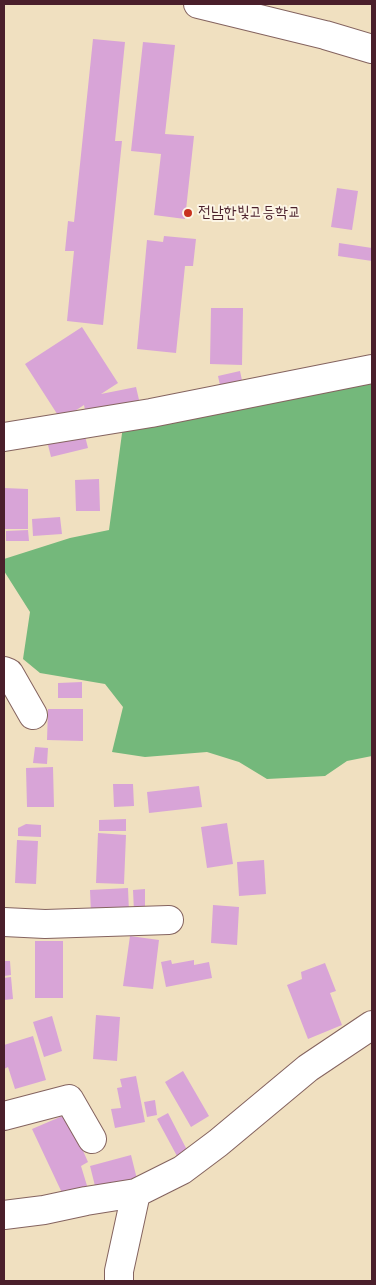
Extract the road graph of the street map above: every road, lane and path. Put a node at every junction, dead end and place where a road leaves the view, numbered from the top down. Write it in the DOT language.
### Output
graph roads {
  1 [pos="198,4"];
  2 [pos="372,49"];
  3 [pos="372,369"];
  4 [pos="4,436"];
  5 [pos="4,671"];
  6 [pos="33,715"];
  7 [pos="169,920"];
  8 [pos="4,922"];
  9 [pos="372,1025"];
  10 [pos="4,1116"];
  11 [pos="92,1139"];
  12 [pos="136,1193"];
  13 [pos="4,1215"];
  14 [pos="119,1281"];
  1 -- 2 [label="street"];
  3 -- 4 [label="street"];
  5 -- 6 [label="street"];
  7 -- 8 [label="street"];
  9 -- 12 [label="street"];
  10 -- 11 [label="street"];
  12 -- 13 [label="street"];
  12 -- 14 [label="street"];
}
